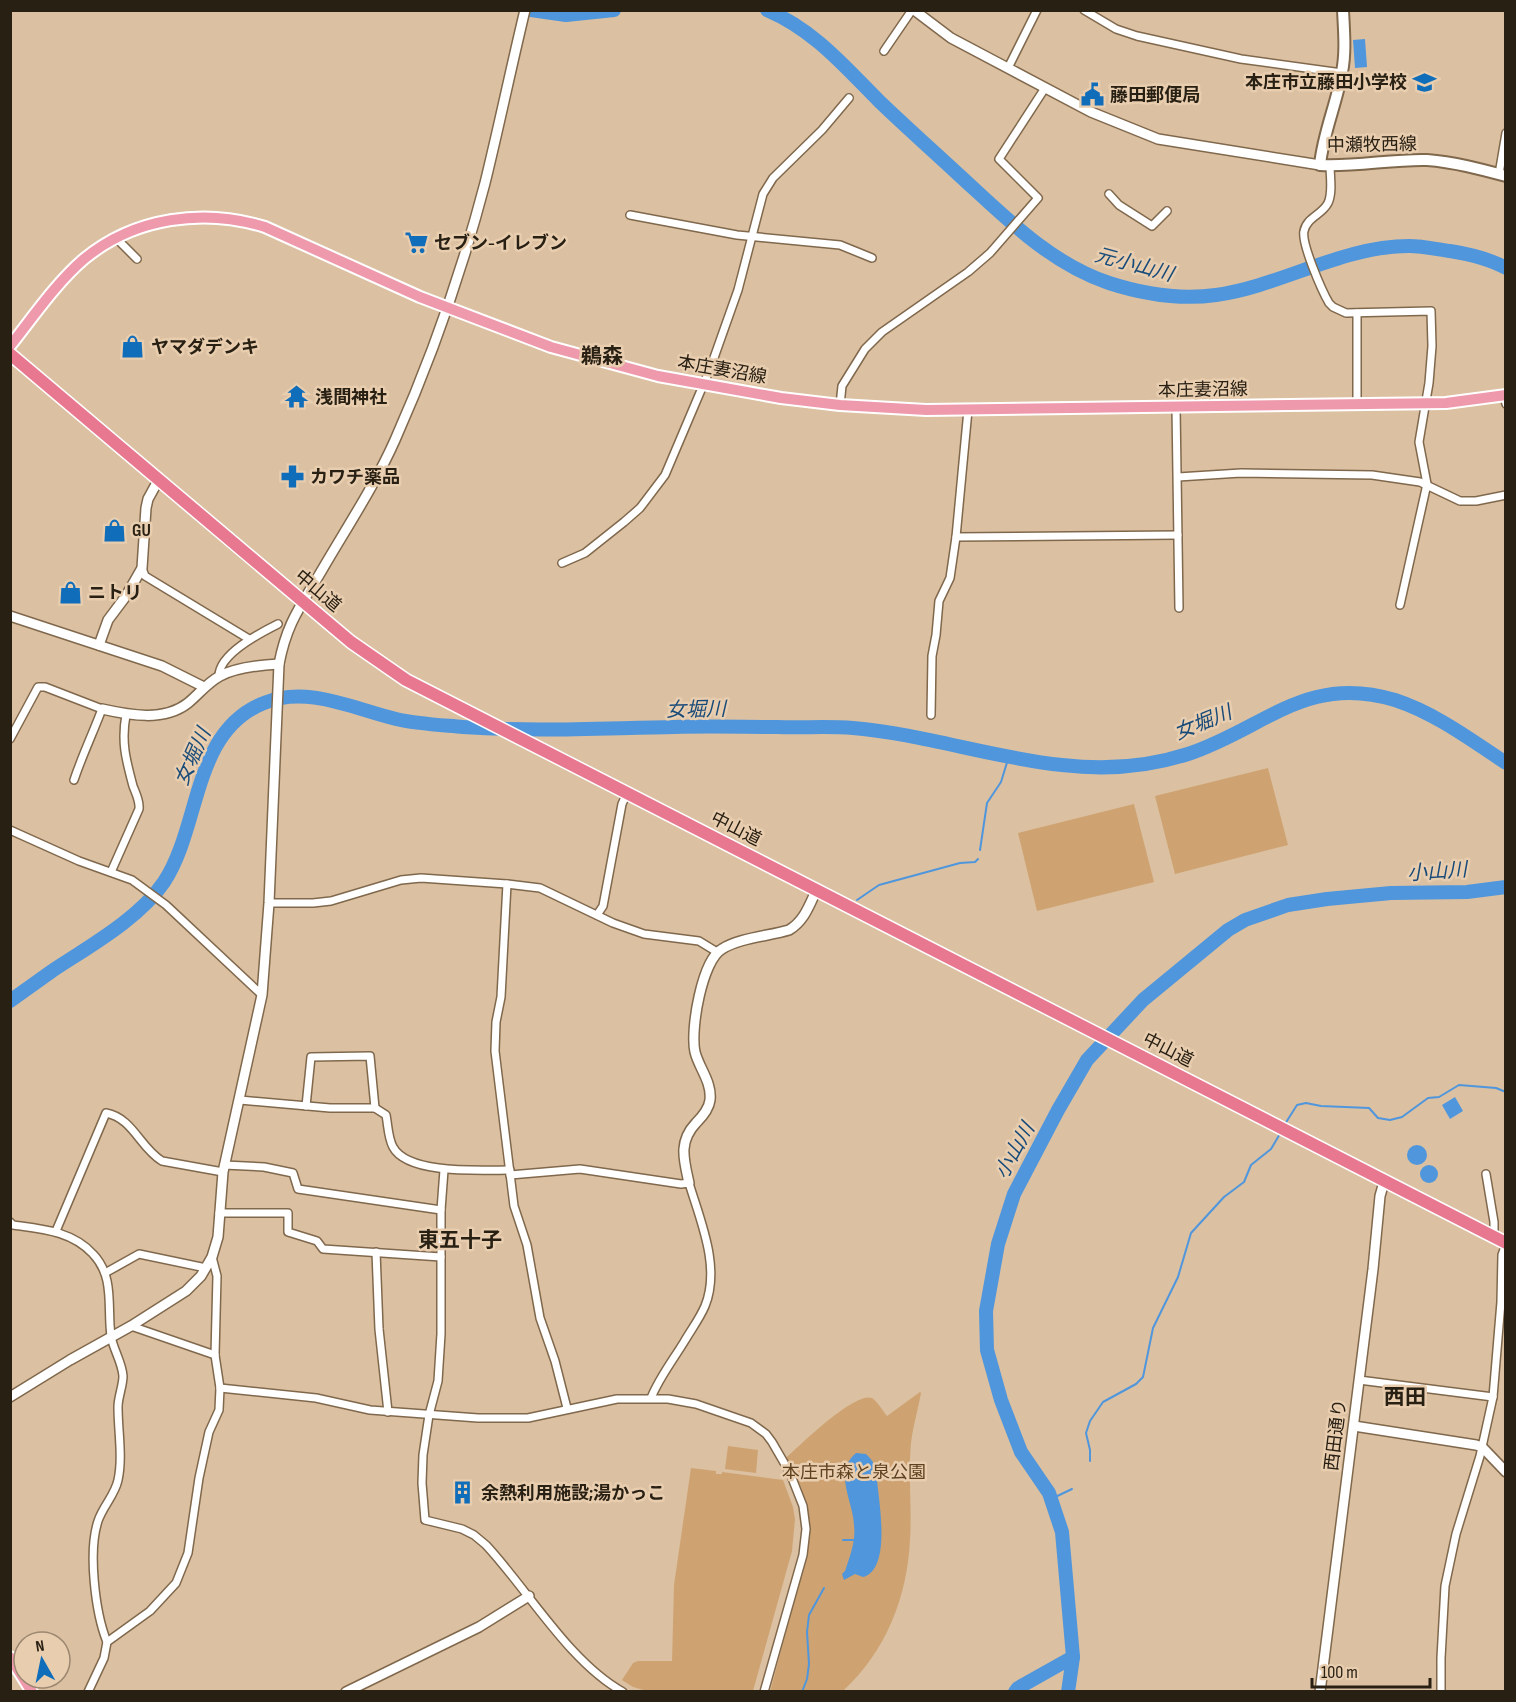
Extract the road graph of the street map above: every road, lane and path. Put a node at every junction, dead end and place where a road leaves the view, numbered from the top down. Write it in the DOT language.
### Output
graph roads {
  1 [pos="525,10"];
  2 [pos="913,10"];
  3 [pos="1037,10"];
  4 [pos="1084,10"];
  5 [pos="1343,10"];
  6 [pos="884,51"];
  7 [pos="1008,68"];
  8 [pos="1342,73"];
  9 [pos="1045,88"];
  10 [pos="849,98"];
  11 [pos="1506,133"];
  12 [pos="1325,165"];
  13 [pos="1502,175"];
  14 [pos="1109,194"];
  15 [pos="1167,211"];
  16 [pos="630,215"];
  17 [pos="751,237"];
  18 [pos="116,238"];
  19 [pos="872,258"];
  20 [pos="137,259"];
  21 [pos="448,307"];
  22 [pos="1357,313"];
  23 [pos="10,346"];
  24 [pos="10,354"];
  25 [pos="702,384"];
  26 [pos="1505,398"];
  27 [pos="1426,404"];
  28 [pos="840,405"];
  29 [pos="1357,405"];
  30 [pos="1176,407"];
  31 [pos="968,410"];
  32 [pos="1178,477"];
  33 [pos="159,479"];
  34 [pos="1427,484"];
  35 [pos="1506,495"];
  36 [pos="1178,535"];
  37 [pos="956,537"];
  38 [pos="562,562"];
  39 [pos="142,568"];
  40 [pos="302,602"];
  41 [pos="1400,605"];
  42 [pos="1179,608"];
  43 [pos="10,616"];
  44 [pos="278,624"];
  45 [pos="249,639"];
  46 [pos="99,645"];
  47 [pos="279,664"];
  48 [pos="219,676"];
  49 [pos="204,687"];
  50 [pos="102,709"];
  51 [pos="126,714"];
  52 [pos="931,715"];
  53 [pos="10,740"];
  54 [pos="74,780"];
  55 [pos="627,793"];
  56 [pos="10,830"];
  57 [pos="111,872"];
  58 [pos="507,884"];
  59 [pos="816,891"];
  60 [pos="269,903"];
  61 [pos="597,915"];
  62 [pos="717,952"];
  63 [pos="262,995"];
  64 [pos="240,1100"];
  65 [pos="306,1106"];
  66 [pos="375,1108"];
  67 [pos="224,1168"];
  68 [pos="444,1170"];
  69 [pos="510,1172"];
  70 [pos="1486,1174"];
  71 [pos="1384,1182"];
  72 [pos="689,1183"];
  73 [pos="441,1209"];
  74 [pos="219,1213"];
  75 [pos="10,1222"];
  76 [pos="56,1231"];
  77 [pos="1494,1237"];
  78 [pos="1506,1243"];
  79 [pos="376,1252"];
  80 [pos="212,1257"];
  81 [pos="441,1257"];
  82 [pos="206,1268"];
  83 [pos="105,1273"];
  84 [pos="131,1326"];
  85 [pos="111,1337"];
  86 [pos="215,1355"];
  87 [pos="1359,1380"];
  88 [pos="220,1388"];
  89 [pos="10,1397"];
  90 [pos="1493,1397"];
  91 [pos="651,1398"];
  92 [pos="567,1408"];
  93 [pos="388,1412"];
  94 [pos="429,1415"];
  95 [pos="1354,1426"];
  96 [pos="1482,1447"];
  97 [pos="1506,1472"];
  98 [pos="529,1596"];
  99 [pos="107,1642"];
  100 [pos="10,1657"];
  101 [pos="32,1692"];
  102 [pos="88,1692"];
  103 [pos="346,1692"];
  104 [pos="623,1692"];
  105 [pos="764,1692"];
  106 [pos="1320,1692"];
  107 [pos="1441,1692"];
  1 -- 21 [label="street"];
  2 -- 6 [label="street"];
  2 -- 7 [label="street"];
  3 -- 7 [label="street"];
  4 -- 8 [label="street"];
  5 -- 8 [label="main road, 中瀬牧西線"];
  7 -- 9 [label="street"];
  8 -- 12 [label="main road, 中瀬牧西線"];
  9 -- 12 [label="street"];
  9 -- 28 [label="street"];
  10 -- 17 [label="street"];
  11 -- 13 [label="street"];
  12 -- 13 [label="main road, 中瀬牧西線"];
  12 -- 22 [label="street"];
  14 -- 15 [label="street"];
  16 -- 17 [label="street"];
  17 -- 19 [label="street"];
  17 -- 25 [label="street"];
  18 -- 20 [label="street"];
  18 -- 21 [label="main road, 本庄妻沼線"];
  18 -- 23 [label="main road, 本庄妻沼線"];
  21 -- 25 [label="main road, 本庄妻沼線"];
  21 -- 40 [label="street"];
  22 -- 27 [label="street"];
  22 -- 29 [label="street"];
  24 -- 33 [label="highway, 中山道"];
  25 -- 28 [label="main road, 本庄妻沼線"];
  25 -- 38 [label="street"];
  26 -- 27 [label="main road, 本庄妻沼線"];
  27 -- 29 [label="main road, 本庄妻沼線"];
  27 -- 34 [label="street"];
  28 -- 31 [label="main road, 本庄妻沼線"];
  29 -- 30 [label="main road, 本庄妻沼線"];
  30 -- 31 [label="main road, 本庄妻沼線"];
  30 -- 32 [label="street"];
  31 -- 37 [label="street"];
  32 -- 34 [label="street"];
  32 -- 36 [label="street"];
  33 -- 39 [label="street"];
  33 -- 40 [label="highway, 中山道"];
  34 -- 35 [label="street"];
  34 -- 41 [label="street"];
  36 -- 37 [label="street"];
  36 -- 42 [label="street"];
  37 -- 52 [label="street"];
  39 -- 45 [label="street"];
  39 -- 46 [label="street"];
  40 -- 47 [label="street"];
  40 -- 55 [label="highway, 中山道"];
  43 -- 46 [label="street"];
  44 -- 45 [label="street"];
  45 -- 48 [label="street"];
  46 -- 49 [label="street"];
  47 -- 48 [label="street"];
  47 -- 60 [label="street"];
  48 -- 49 [label="street"];
  49 -- 51 [label="street"];
  50 -- 51 [label="street"];
  50 -- 53 [label="street"];
  50 -- 54 [label="street"];
  51 -- 57 [label="street"];
  55 -- 59 [label="highway, 中山道"];
  55 -- 61 [label="street"];
  56 -- 57 [label="street"];
  57 -- 63 [label="street"];
  58 -- 60 [label="street"];
  58 -- 61 [label="street"];
  58 -- 69 [label="street"];
  59 -- 62 [label="street"];
  59 -- 71 [label="highway, 中山道"];
  60 -- 63 [label="street"];
  61 -- 62 [label="street"];
  62 -- 72 [label="street"];
  63 -- 64 [label="street"];
  64 -- 65 [label="street"];
  64 -- 67 [label="street"];
  65 -- 66 [label="street"];
  65 -- 66 [label="street"];
  66 -- 68 [label="street"];
  67 -- 73 [label="street"];
  67 -- 74 [label="street"];
  67 -- 76 [label="street"];
  68 -- 69 [label="street"];
  68 -- 73 [label="street"];
  69 -- 72 [label="street"];
  69 -- 92 [label="street"];
  70 -- 77 [label="street"];
  71 -- 77 [label="highway, 中山道"];
  71 -- 87 [label="street, 西田通り"];
  72 -- 91 [label="street"];
  73 -- 81 [label="street"];
  74 -- 79 [label="street"];
  74 -- 80 [label="street"];
  75 -- 76 [label="street"];
  76 -- 83 [label="street"];
  77 -- 78 [label="highway, 中山道"];
  78 -- 90 [label="street"];
  79 -- 81 [label="street"];
  79 -- 93 [label="street"];
  80 -- 82 [label="street"];
  80 -- 86 [label="street"];
  81 -- 94 [label="street"];
  82 -- 83 [label="street"];
  82 -- 84 [label="street"];
  83 -- 85 [label="street"];
  84 -- 85 [label="street"];
  84 -- 86 [label="street"];
  85 -- 89 [label="street"];
  85 -- 99 [label="street"];
  86 -- 88 [label="street"];
  87 -- 90 [label="street"];
  87 -- 95 [label="street, 西田通り"];
  88 -- 93 [label="street"];
  88 -- 99 [label="street"];
  90 -- 96 [label="street"];
  91 -- 92 [label="street"];
  91 -- 105 [label="street"];
  92 -- 94 [label="street"];
  93 -- 94 [label="street"];
  94 -- 98 [label="street"];
  95 -- 96 [label="street"];
  95 -- 106 [label="street, 西田通り"];
  96 -- 97 [label="street"];
  96 -- 107 [label="street"];
  98 -- 103 [label="street"];
  98 -- 104 [label="street"];
  99 -- 102 [label="street"];
  100 -- 101 [label="main road"];
}
